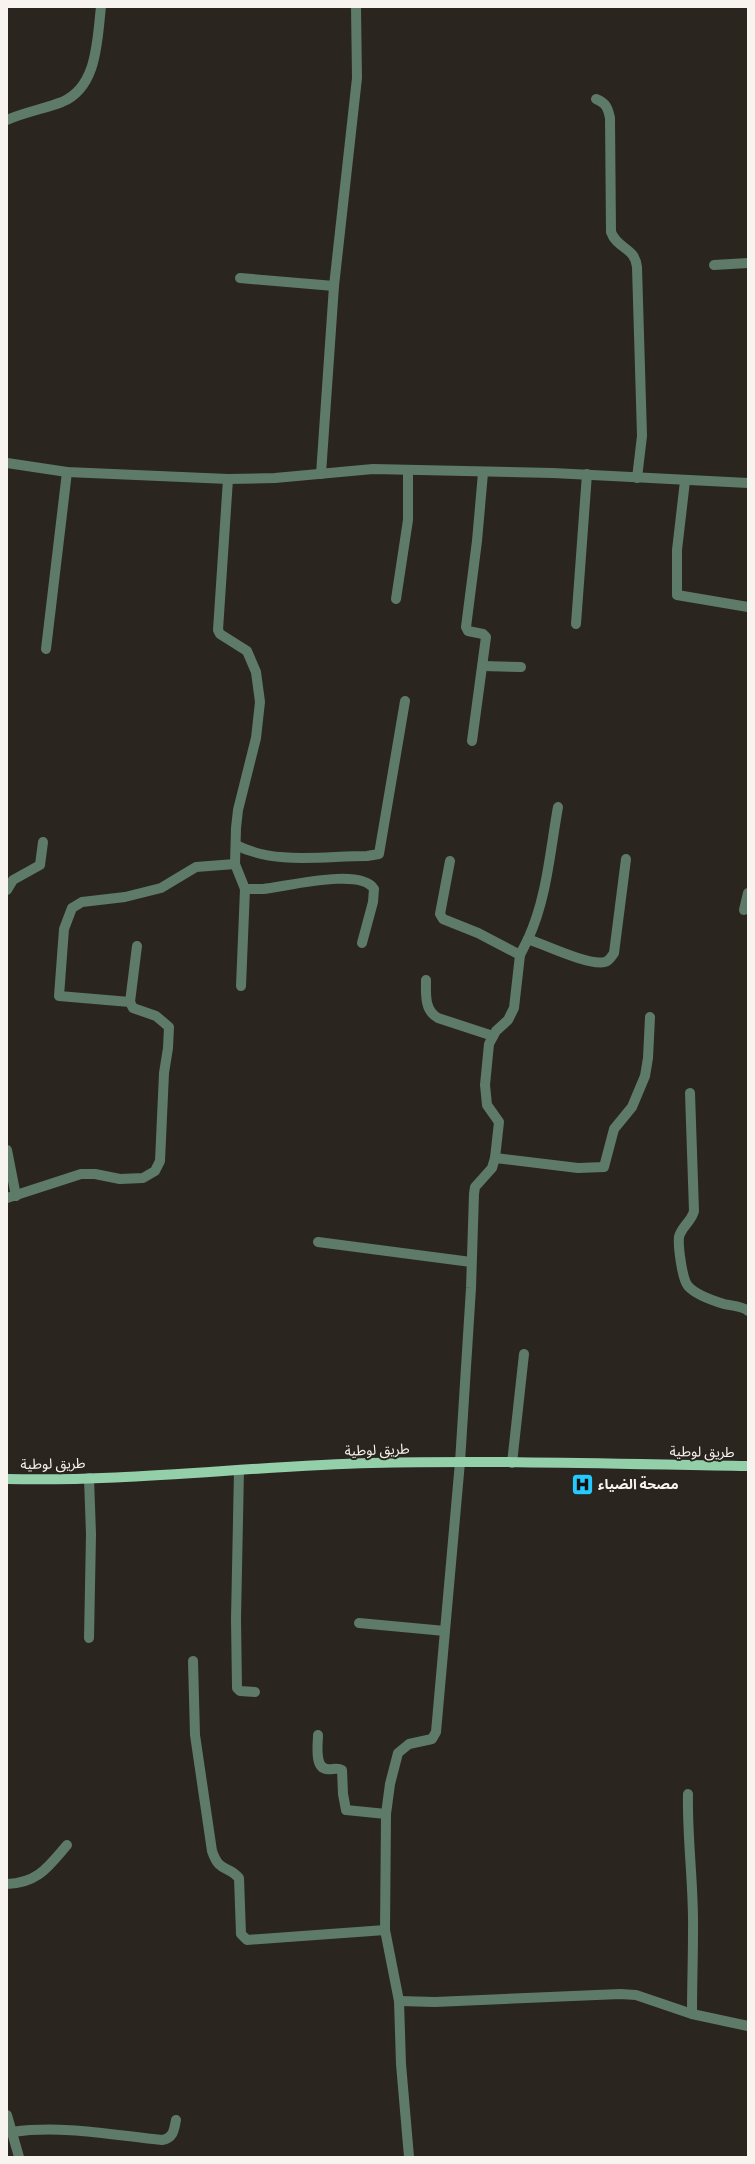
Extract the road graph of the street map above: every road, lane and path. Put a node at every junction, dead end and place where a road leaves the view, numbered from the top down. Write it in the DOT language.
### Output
graph roads {
  1 [pos="101,7"];
  2 [pos="356,7"];
  3 [pos="596,99"];
  4 [pos="7,120"];
  5 [pos="748,263"];
  6 [pos="714,265"];
  7 [pos="240,278"];
  8 [pos="334,286"];
  9 [pos="7,463"];
  10 [pos="408,470"];
  11 [pos="67,472"];
  12 [pos="483,473"];
  13 [pos="321,474"];
  14 [pos="587,474"];
  15 [pos="637,478"];
  16 [pos="228,479"];
  17 [pos="685,480"];
  18 [pos="748,483"];
  19 [pos="396,599"];
  20 [pos="748,607"];
  21 [pos="576,624"];
  22 [pos="46,649"];
  23 [pos="483,666"];
  24 [pos="521,667"];
  25 [pos="405,702"];
  26 [pos="472,741"];
  27 [pos="558,807"];
  28 [pos="43,842"];
  29 [pos="236,845"];
  30 [pos="626,859"];
  31 [pos="450,861"];
  32 [pos="235,864"];
  33 [pos="245,889"];
  34 [pos="7,890"];
  35 [pos="748,893"];
  36 [pos="744,910"];
  37 [pos="528,939"];
  38 [pos="362,943"];
  39 [pos="137,946"];
  40 [pos="520,955"];
  41 [pos="426,980"];
  42 [pos="241,986"];
  43 [pos="130,1002"];
  44 [pos="650,1017"];
  45 [pos="493,1036"];
  46 [pos="690,1093"];
  47 [pos="7,1150"];
  48 [pos="496,1158"];
  49 [pos="11,1197"];
  50 [pos="318,1242"];
  51 [pos="471,1262"];
  52 [pos="748,1311"];
  53 [pos="524,1354"];
  54 [pos="460,1462"];
  55 [pos="512,1463"];
  56 [pos="748,1466"];
  57 [pos="239,1470"];
  58 [pos="89,1478"];
  59 [pos="7,1479"];
  60 [pos="359,1623"];
  61 [pos="445,1631"];
  62 [pos="89,1638"];
  63 [pos="193,1661"];
  64 [pos="255,1692"];
  65 [pos="318,1735"];
  66 [pos="688,1794"];
  67 [pos="386,1814"];
  68 [pos="67,1845"];
  69 [pos="7,1884"];
  70 [pos="385,1930"];
  71 [pos="399,2001"];
  72 [pos="692,2014"];
  73 [pos="748,2026"];
  74 [pos="7,2115"];
  75 [pos="176,2120"];
  76 [pos="12,2132"];
  77 [pos="19,2157"];
  78 [pos="409,2157"];
  1 -- 4 [label="street"];
  2 -- 8 [label="street"];
  3 -- 15 [label="street"];
  5 -- 6 [label="street"];
  7 -- 8 [label="street"];
  8 -- 13 [label="street"];
  9 -- 11 [label="street"];
  10 -- 12 [label="street"];
  10 -- 13 [label="street"];
  10 -- 19 [label="street"];
  11 -- 16 [label="street"];
  11 -- 22 [label="street"];
  12 -- 14 [label="street"];
  12 -- 23 [label="street"];
  13 -- 16 [label="street"];
  14 -- 15 [label="street"];
  14 -- 21 [label="street"];
  15 -- 17 [label="street"];
  16 -- 29 [label="street"];
  17 -- 18 [label="street"];
  17 -- 20 [label="street"];
  23 -- 24 [label="street"];
  23 -- 26 [label="street"];
  25 -- 29 [label="street"];
  27 -- 37 [label="street"];
  28 -- 34 [label="street"];
  29 -- 32 [label="street"];
  30 -- 37 [label="street"];
  31 -- 40 [label="street"];
  32 -- 33 [label="street"];
  32 -- 43 [label="street"];
  33 -- 38 [label="street"];
  33 -- 42 [label="street"];
  35 -- 36 [label="street"];
  37 -- 40 [label="street"];
  39 -- 43 [label="street"];
  40 -- 45 [label="street"];
  41 -- 45 [label="street"];
  43 -- 49 [label="street"];
  44 -- 48 [label="street"];
  45 -- 48 [label="street"];
  46 -- 52 [label="street"];
  47 -- 49 [label="street"];
  48 -- 51 [label="street"];
  50 -- 51 [label="street"];
  51 -- 54 [label="street"];
  53 -- 55 [label="street"];
  54 -- 55 [label="main road, طريق لوطية"];
  54 -- 57 [label="main road, طريق لوطية"];
  54 -- 61 [label="street"];
  55 -- 56 [label="main road, طريق لوطية"];
  57 -- 58 [label="main road, طريق لوطية"];
  57 -- 64 [label="street"];
  58 -- 59 [label="main road, طريق لوطية"];
  58 -- 62 [label="street"];
  60 -- 61 [label="street"];
  61 -- 67 [label="street"];
  63 -- 70 [label="street"];
  65 -- 67 [label="street"];
  66 -- 72 [label="street"];
  67 -- 70 [label="street"];
  68 -- 69 [label="street"];
  70 -- 71 [label="street"];
  71 -- 72 [label="street"];
  71 -- 78 [label="street"];
  72 -- 73 [label="street"];
  74 -- 76 [label="street"];
  75 -- 76 [label="street"];
  76 -- 77 [label="street"];
}
